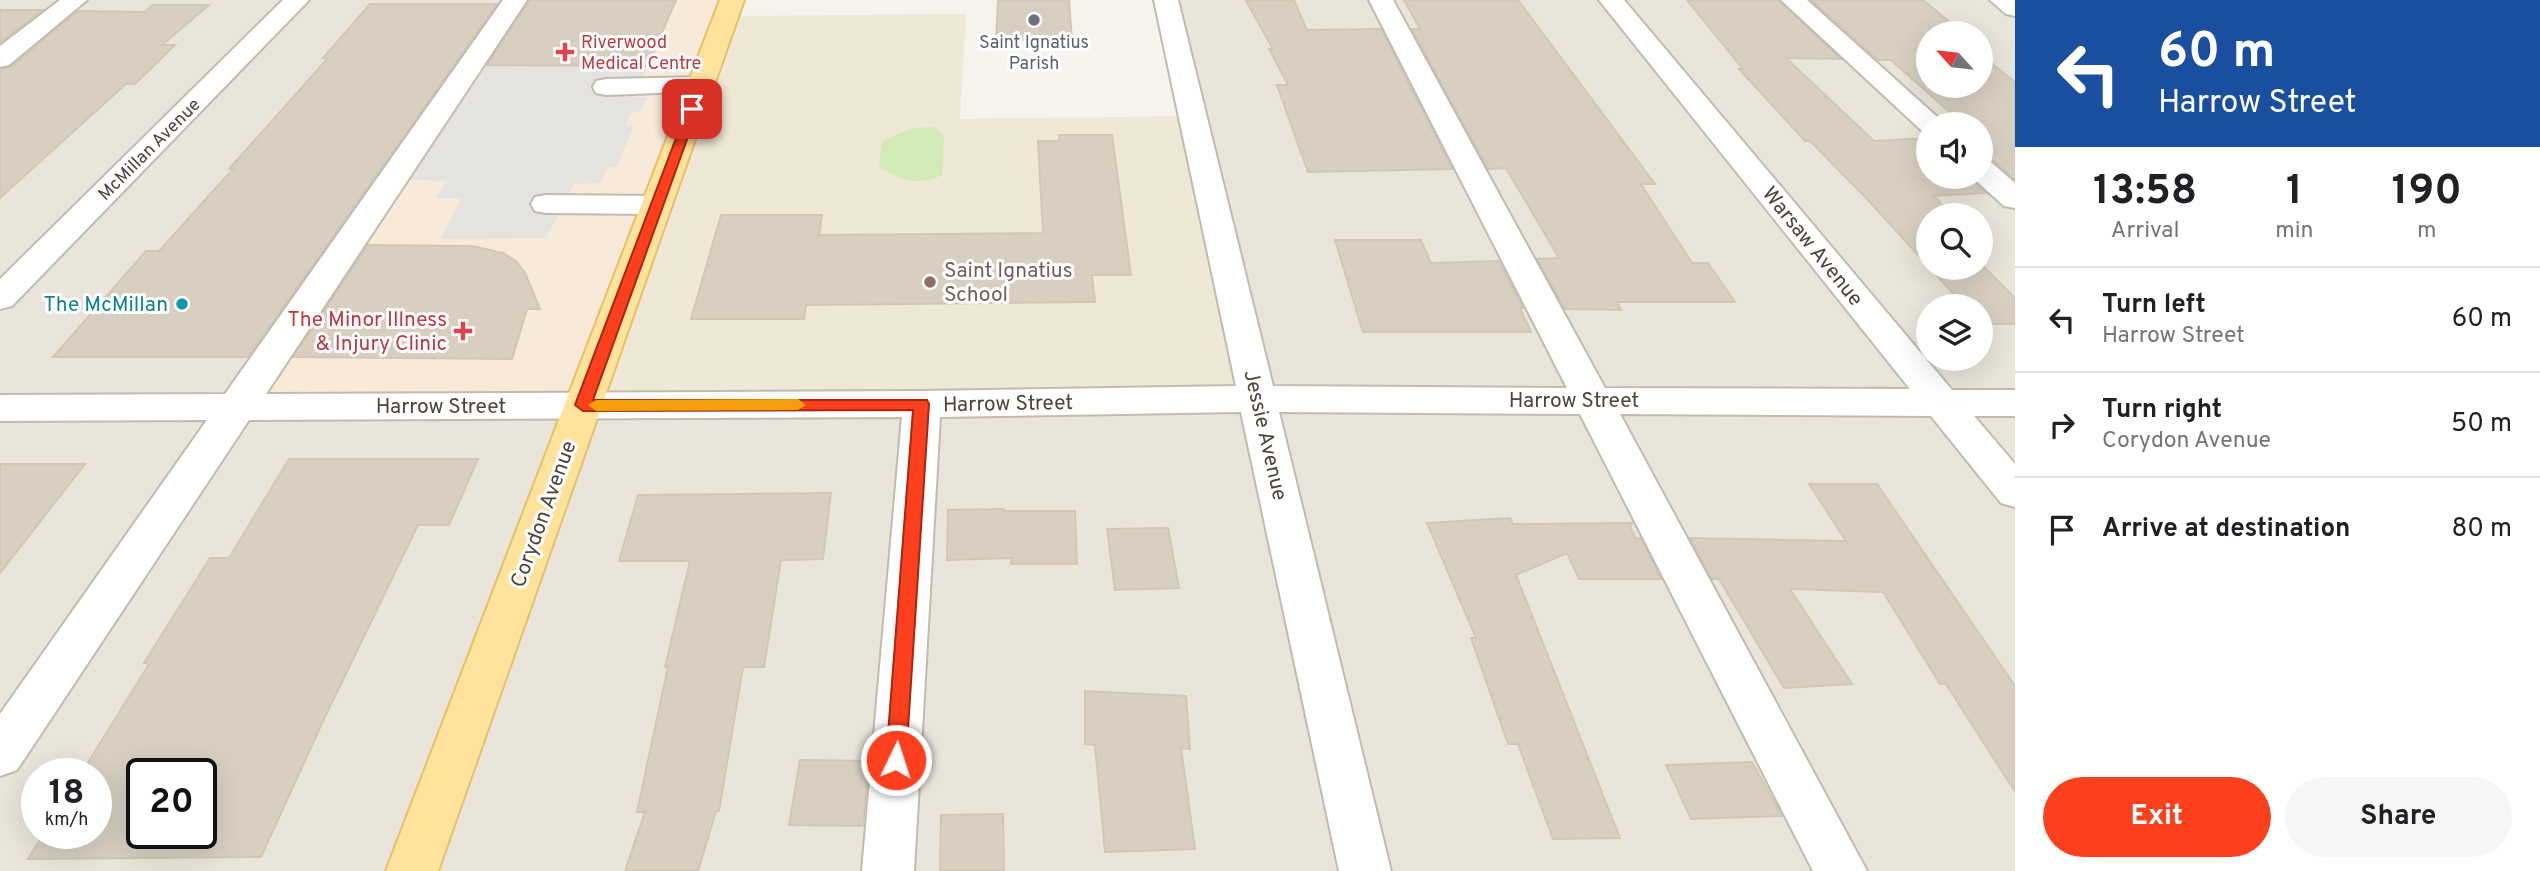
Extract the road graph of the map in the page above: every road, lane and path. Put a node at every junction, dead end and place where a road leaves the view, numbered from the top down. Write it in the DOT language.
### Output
graph roads {
  1 [pos="75,0"];
  2 [pos="297,0"];
  3 [pos="515,0"];
  4 [pos="732,0"];
  5 [pos="1166,0"];
  6 [pos="1381,0"];
  7 [pos="1611,0"];
  8 [pos="1793,0"];
  9 [pos="2002,0"];
  10 [pos="2015,9"];
  11 [pos="0,59"];
  12 [pos="701,85"];
  13 [pos="606,87"];
  14 [pos="1918,112"];
  15 [pos="1993,180"];
  16 [pos="2015,199"];
  17 [pos="546,204"];
  18 [pos="657,205"];
  19 [pos="0,299"];
  20 [pos="1257,400"];
  21 [pos="1591,400"];
  22 [pos="1940,401"];
  23 [pos="2015,403"];
  24 [pos="922,404"];
  25 [pos="583,405"];
  26 [pos="236,406"];
  27 [pos="0,408"];
  28 [pos="2015,492"];
  29 [pos="0,754"];
  30 [pos="412,871"];
  31 [pos="888,871"];
  32 [pos="1365,871"];
  33 [pos="1841,871"];
  1 -- 11 [label="street"];
  2 -- 19 [label="street, McMillan Avenue"];
  3 -- 26 [label="street"];
  4 -- 12 [label="main road, Corydon Avenue"];
  5 -- 20 [label="street, Jessie Avenue"];
  6 -- 21 [label="street"];
  7 -- 22 [label="street, Warsaw Avenue"];
  8 -- 14 [label="street"];
  9 -- 10 [label="street"];
  12 -- 13 [label="street"];
  12 -- 18 [label="main road, Corydon Avenue"];
  15 -- 16 [label="street"];
  17 -- 18 [label="street"];
  18 -- 25 [label="main road, Corydon Avenue"];
  20 -- 21 [label="street, Harrow Street"];
  20 -- 24 [label="street, Harrow Street"];
  20 -- 32 [label="street, Jessie Avenue"];
  21 -- 22 [label="street, Harrow Street"];
  21 -- 33 [label="street"];
  22 -- 23 [label="street, Harrow Street"];
  22 -- 28 [label="street, Warsaw Avenue"];
  24 -- 25 [label="street, Harrow Street"];
  24 -- 31 [label="street"];
  25 -- 26 [label="street, Harrow Street"];
  25 -- 30 [label="main road, Corydon Avenue"];
  26 -- 27 [label="street, Harrow Street"];
  26 -- 29 [label="street"];
}
